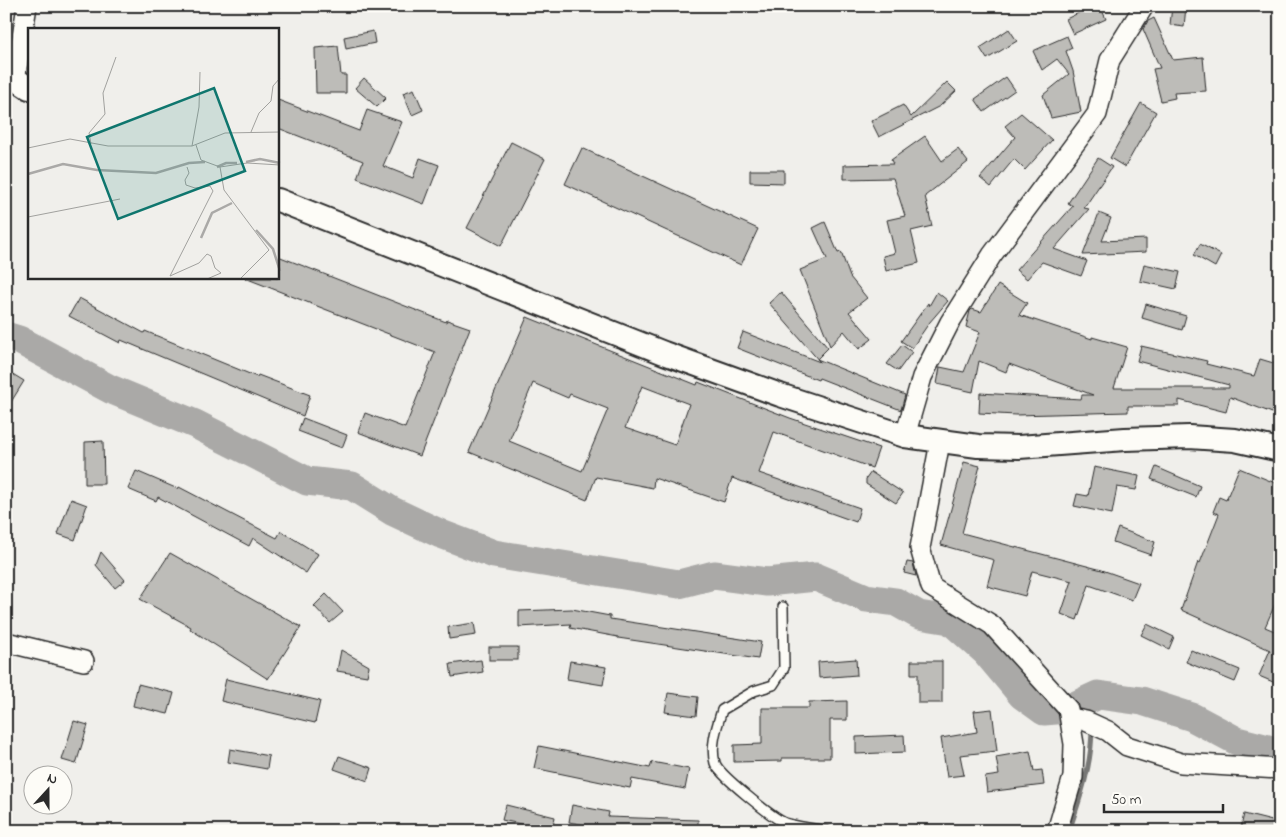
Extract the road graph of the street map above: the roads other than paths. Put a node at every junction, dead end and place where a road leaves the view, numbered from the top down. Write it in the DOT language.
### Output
graph roads {
  1 [pos="26,6"];
  2 [pos="1144,6"];
  3 [pos="17,80"];
  4 [pos="279,200"];
  5 [pos="922,439"];
  6 [pos="1280,450"];
  7 [pos="783,607"];
  8 [pos="6,642"];
  9 [pos="84,661"];
  10 [pos="1071,718"];
  11 [pos="1280,769"];
  12 [pos="828,831"];
  13 [pos="1057,831"];
  1 -- 3 [label="street"];
  2 -- 5 [label="street"];
  4 -- 5 [label="street"];
  5 -- 6 [label="street"];
  5 -- 10 [label="street"];
  7 -- 12 [label="lane"];
  8 -- 9 [label="street"];
  10 -- 11 [label="street"];
  10 -- 13 [label="street"];
}
